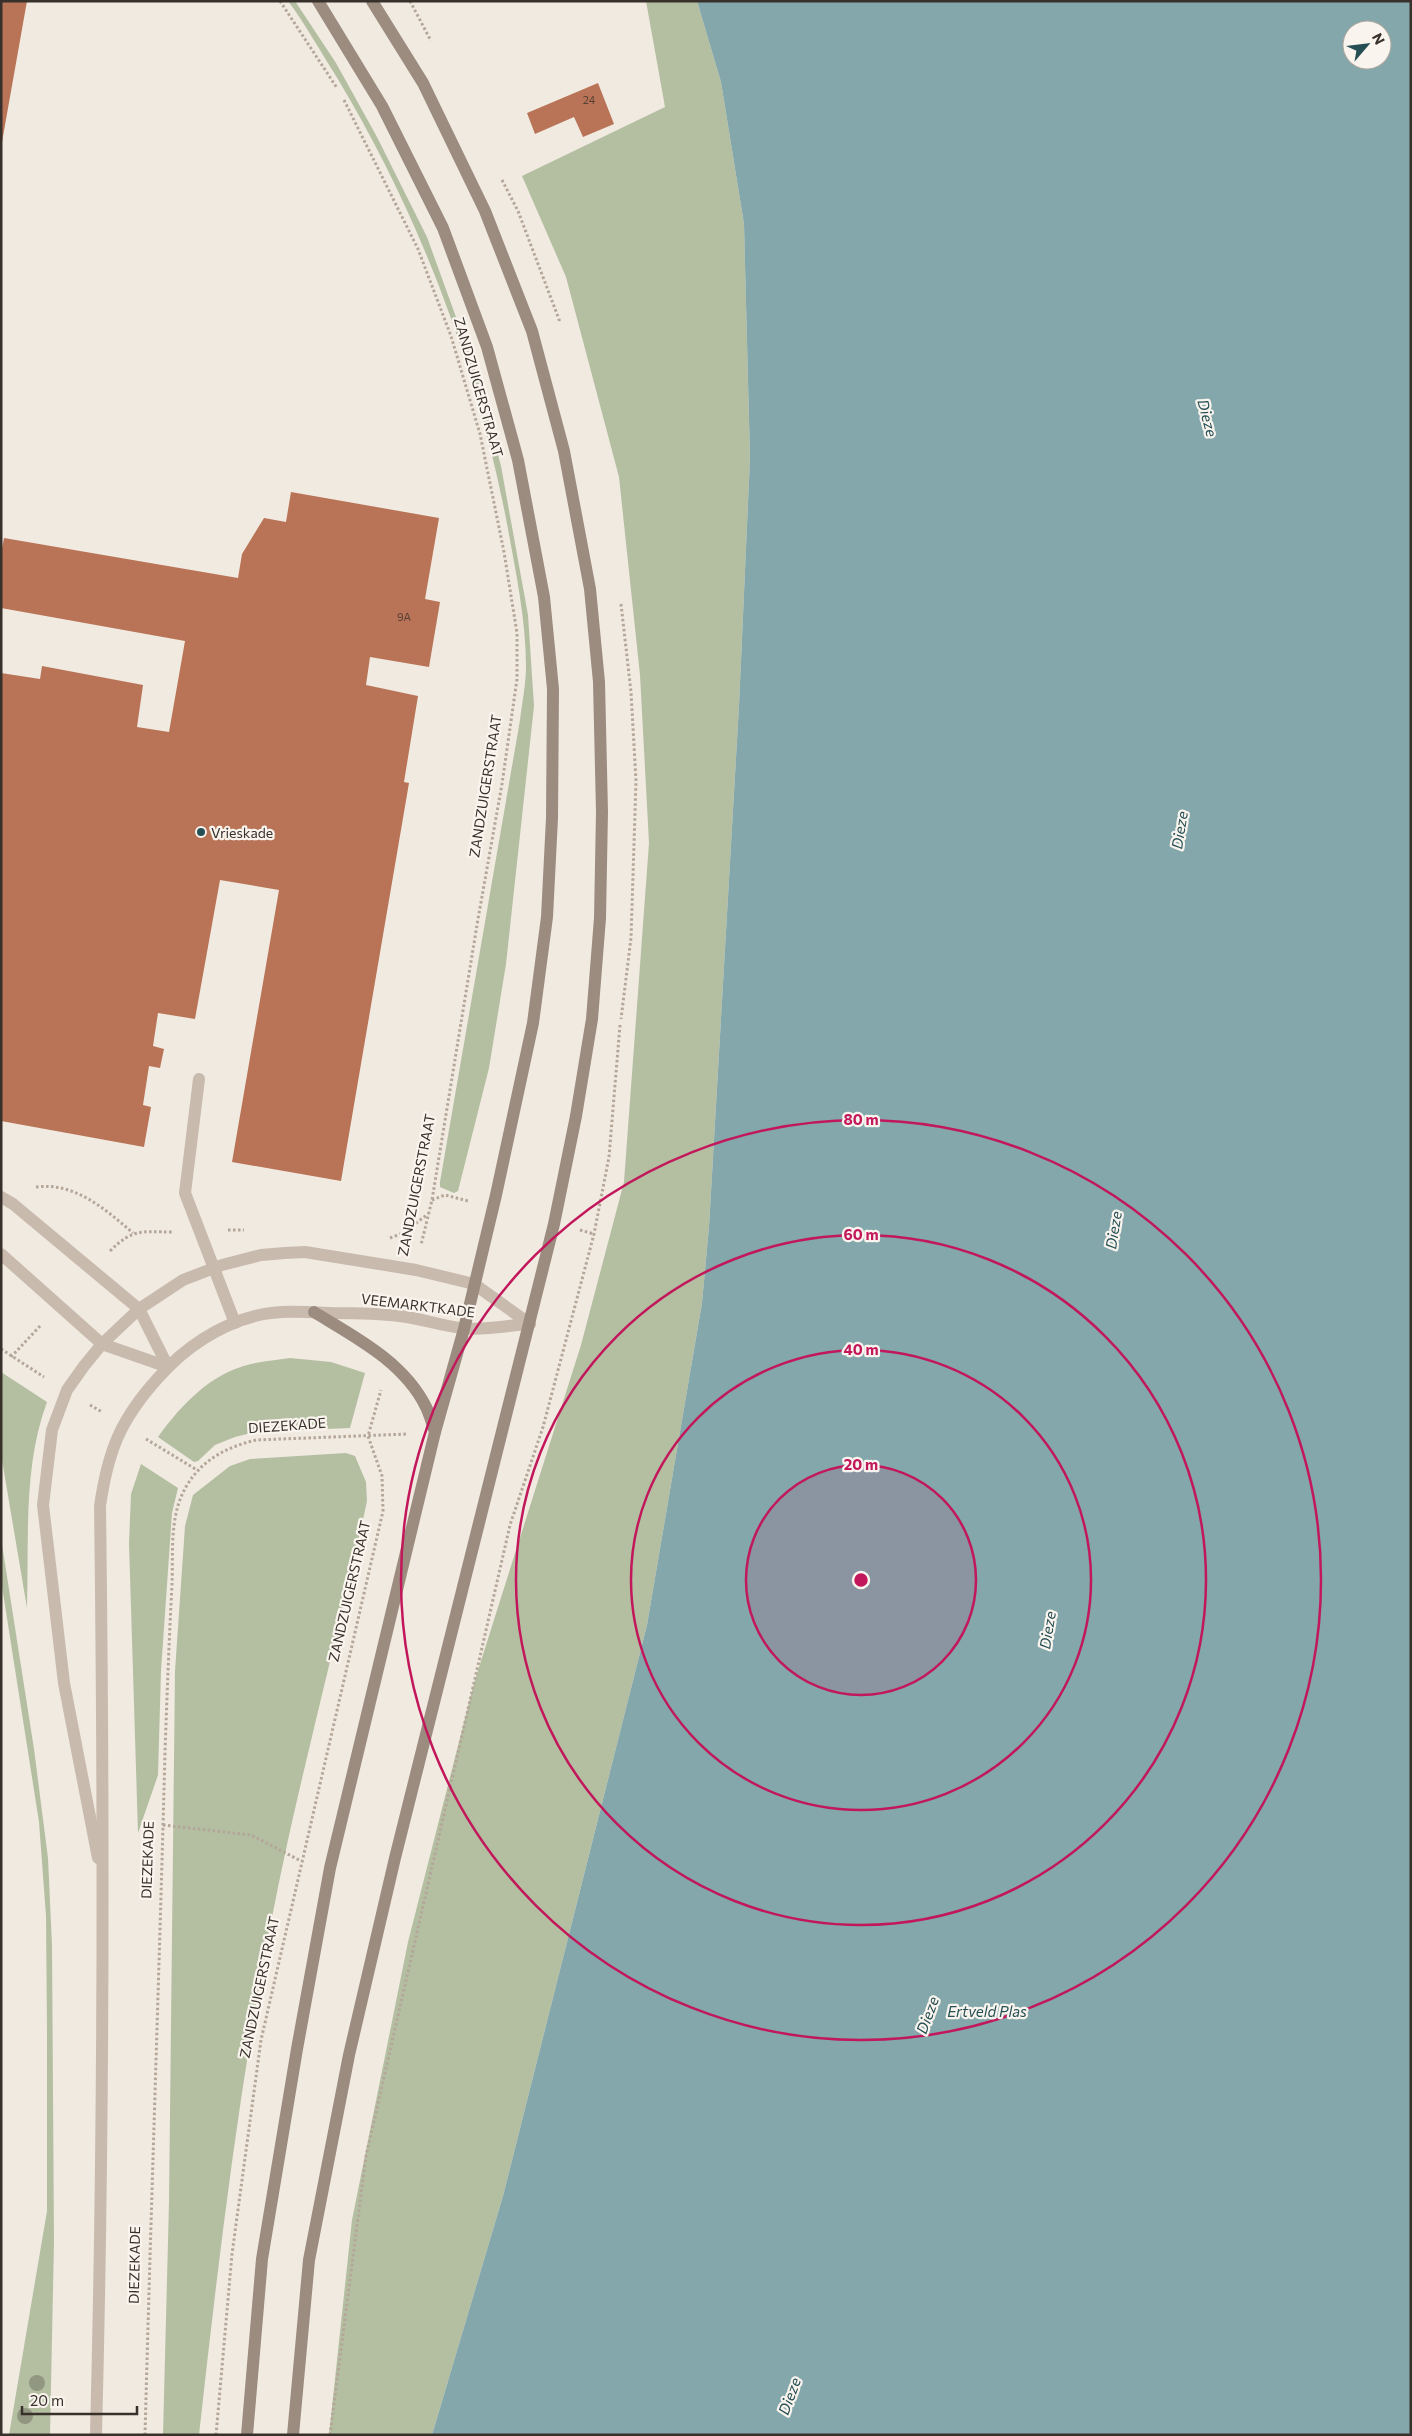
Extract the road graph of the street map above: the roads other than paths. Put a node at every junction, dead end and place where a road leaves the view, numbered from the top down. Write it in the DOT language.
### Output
graph roads {
  1 [pos="318,1"];
  2 [pos="372,1"];
  3 [pos="199,1079"];
  4 [pos="1,1197"];
  5 [pos="1,1254"];
  6 [pos="214,1268"];
  7 [pos="474,1284"];
  8 [pos="139,1309"];
  9 [pos="314,1312"];
  10 [pos="235,1323"];
  11 [pos="530,1324"];
  12 [pos="464,1328"];
  13 [pos="102,1344"];
  14 [pos="168,1367"];
  15 [pos="435,1432"];
  16 [pos="104,1889"];
  17 [pos="96,2435"];
  18 [pos="247,2435"];
  19 [pos="293,2435"];
  1 -- 7 [label="main road, ZANDZUIGERSTRAAT"];
  2 -- 11 [label="main road"];
  3 -- 6 [label="street"];
  4 -- 8 [label="street"];
  5 -- 13 [label="street"];
  6 -- 7 [label="street, VEEMARKTKADE"];
  6 -- 8 [label="street, VEEMARKTKADE"];
  6 -- 10 [label="street"];
  7 -- 11 [label="street, VEEMARKTKADE"];
  7 -- 12 [label="main road, ZANDZUIGERSTRAAT"];
  8 -- 13 [label="street, VEEMARKTKADE"];
  8 -- 14 [label="street"];
  9 -- 10 [label="street, VEEMARKTKADE"];
  9 -- 12 [label="street, VEEMARKTKADE"];
  9 -- 15 [label="main road"];
  10 -- 14 [label="street, VEEMARKTKADE"];
  11 -- 12 [label="street, VEEMARKTKADE"];
  11 -- 19 [label="main road"];
  12 -- 15 [label="main road, ZANDZUIGERSTRAAT"];
  13 -- 14 [label="street"];
  13 -- 16 [label="street"];
  14 -- 16 [label="street"];
  15 -- 18 [label="main road, ZANDZUIGERSTRAAT"];
  16 -- 17 [label="street"];
}
